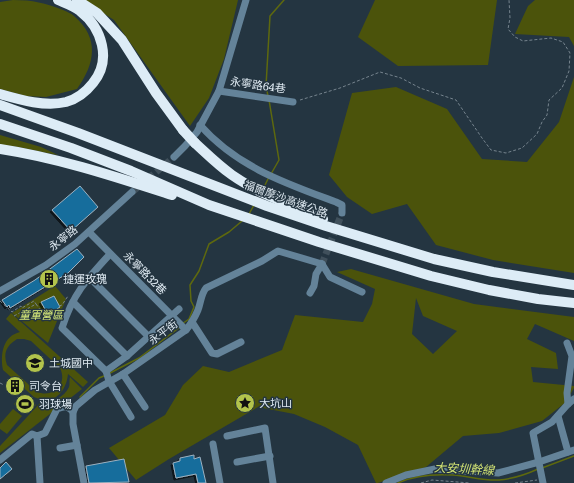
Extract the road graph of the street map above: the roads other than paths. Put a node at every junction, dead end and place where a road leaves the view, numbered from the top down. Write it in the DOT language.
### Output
graph roads {
  1 [pos="58,0"];
  2 [pos="77,0"];
  3 [pos="246,0"];
  4 [pos="219,91"];
  5 [pos="0,94"];
  6 [pos="294,102"];
  7 [pos="0,105"];
  8 [pos="0,124"];
  9 [pos="198,129"];
  10 [pos="0,149"];
  11 [pos="0,153"];
  12 [pos="31,155"];
  13 [pos="174,157"];
  14 [pos="132,192"];
  15 [pos="209,205"];
  16 [pos="342,213"];
  17 [pos="89,232"];
  18 [pos="110,254"];
  19 [pos="434,259"];
  20 [pos="322,264"];
  21 [pos="89,276"];
  22 [pos="574,285"];
  23 [pos="0,291"];
  24 [pos="310,292"];
  25 [pos="362,292"];
  26 [pos="70,299"];
  27 [pos="574,303"];
  28 [pos="179,309"];
  29 [pos="172,315"];
  30 [pos="192,322"];
  31 [pos="186,330"];
  32 [pos="148,336"];
  33 [pos="241,342"];
  34 [pos="567,343"];
  35 [pos="127,356"];
  36 [pos="106,371"];
  37 [pos="123,374"];
  38 [pos="109,382"];
  39 [pos="571,402"];
  40 [pos="146,407"];
  41 [pos="73,412"];
  42 [pos="558,416"];
  43 [pos="131,417"];
  44 [pos="37,436"];
  45 [pos="227,436"];
  46 [pos="213,444"];
  47 [pos="77,445"];
  48 [pos="60,448"];
  49 [pos="571,451"];
  50 [pos="270,456"];
  51 [pos="0,460"];
  52 [pos="237,462"];
  53 [pos="540,464"];
  54 [pos="542,481"];
  55 [pos="40,483"];
  56 [pos="84,483"];
  57 [pos="220,483"];
  58 [pos="273,483"];
  59 [pos="386,483"];
  1 -- 5 [label="highway"];
  2 -- 19 [label="highway, bridge"];
  3 -- 4 [label="street"];
  4 -- 6 [label="street, 永寧路64巷"];
  4 -- 9 [label="street"];
  7 -- 19 [label="highway, 福爾摩沙高速公路"];
  8 -- 15 [label="highway"];
  9 -- 13 [label="street"];
  9 -- 16 [label="street"];
  10 -- 12 [label="highway"];
  11 -- 12 [label="highway"];
  12 -- 15 [label="highway"];
  14 -- 17 [label="street, 永寧路"];
  15 -- 27 [label="highway"];
  17 -- 18 [label="street, 永寧路32巷"];
  17 -- 23 [label="street, 永寧路"];
  18 -- 21 [label="street"];
  18 -- 29 [label="street, 永寧路32巷"];
  19 -- 22 [label="highway, 福爾摩沙高速公路"];
  20 -- 24 [label="street"];
  20 -- 25 [label="street"];
  20 -- 30 [label="street, 永平街"];
  21 -- 26 [label="street"];
  21 -- 32 [label="street"];
  26 -- 35 [label="street"];
  26 -- 36 [label="street"];
  28 -- 29 [label="street"];
  29 -- 31 [label="street, 永寧路32巷"];
  29 -- 32 [label="street"];
  30 -- 31 [label="street, 永平街"];
  30 -- 33 [label="street"];
  31 -- 37 [label="street, 永平街"];
  32 -- 35 [label="street"];
  34 -- 39 [label="street"];
  35 -- 36 [label="street"];
  36 -- 38 [label="street"];
  37 -- 38 [label="street, 永平街"];
  37 -- 40 [label="street"];
  38 -- 41 [label="street, 永平街"];
  38 -- 43 [label="street"];
  39 -- 42 [label="street"];
  41 -- 44 [label="street"];
  41 -- 47 [label="street"];
  42 -- 49 [label="street"];
  42 -- 53 [label="street"];
  44 -- 51 [label="street"];
  44 -- 55 [label="street"];
  45 -- 50 [label="street"];
  46 -- 57 [label="street"];
  47 -- 48 [label="street"];
  47 -- 56 [label="street"];
  49 -- 53 [label="street"];
  50 -- 52 [label="street"];
  50 -- 58 [label="street"];
  53 -- 54 [label="street"];
  53 -- 59 [label="street"];
}
